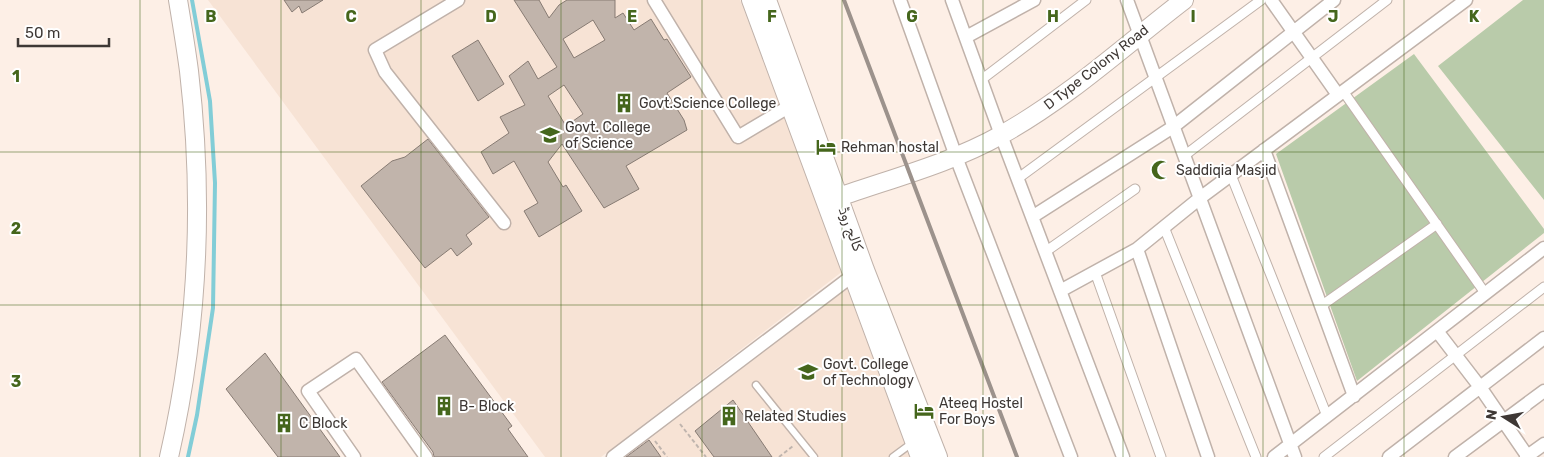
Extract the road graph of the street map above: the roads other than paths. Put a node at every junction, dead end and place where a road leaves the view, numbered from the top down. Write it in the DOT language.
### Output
graph roads {
  1 [pos="178,0"];
  2 [pos="458,0"];
  3 [pos="654,0"];
  4 [pos="751,0"];
  5 [pos="767,0"];
  6 [pos="900,0"];
  7 [pos="952,0"];
  8 [pos="1034,0"];
  9 [pos="1086,0"];
  10 [pos="1127,0"];
  11 [pos="1172,0"];
  12 [pos="1184,0"];
  13 [pos="1261,0"];
  14 [pos="1271,0"];
  15 [pos="1334,0"];
  16 [pos="1387,0"];
  17 [pos="1466,0"];
  18 [pos="1138,31"];
  19 [pos="1294,32"];
  20 [pos="966,37"];
  21 [pos="1313,58"];
  22 [pos="1155,78"];
  23 [pos="981,80"];
  24 [pos="1341,93"];
  25 [pos="790,106"];
  26 [pos="1173,127"];
  27 [pos="999,131"];
  28 [pos="1264,150"];
  29 [pos="954,152"];
  30 [pos="1184,156"];
  31 [pos="1231,174"];
  32 [pos="1017,179"];
  33 [pos="1135,189"];
  34 [pos="838,193"];
  35 [pos="1200,198"];
  36 [pos="1032,217"];
  37 [pos="504,223"];
  38 [pos="1437,224"];
  39 [pos="1164,227"];
  40 [pos="1544,248"];
  41 [pos="1137,249"];
  42 [pos="1045,252"];
  43 [pos="1095,272"];
  44 [pos="852,276"];
  45 [pos="1544,287"];
  46 [pos="1060,291"];
  47 [pos="1485,293"];
  48 [pos="1321,306"];
  49 [pos="1437,331"];
  50 [pos="1544,338"];
  51 [pos="756,385"];
  52 [pos="1480,387"];
  53 [pos="1544,391"];
  54 [pos="1354,396"];
  55 [pos="1328,416"];
  56 [pos="1502,421"];
  57 [pos="1291,444"];
  58 [pos="1544,444"];
  59 [pos="918,449"];
  60 [pos="169,457"];
  61 [pos="354,457"];
  62 [pos="426,457"];
  63 [pos="613,457"];
  64 [pos="814,457"];
  65 [pos="893,457"];
  66 [pos="938,457"];
  67 [pos="1071,457"];
  68 [pos="1123,457"];
  69 [pos="1161,457"];
  70 [pos="1208,457"];
  71 [pos="1256,457"];
  72 [pos="1274,457"];
  73 [pos="1295,457"];
  74 [pos="1324,457"];
  75 [pos="1390,457"];
  76 [pos="1455,457"];
  77 [pos="1527,457"];
  1 -- 60 [label="main road"];
  2 -- 37 [label="street"];
  3 -- 25 [label="street"];
  4 -- 25 [label="main road, کالج روڈ"];
  5 -- 34 [label="main road, کالج روڈ"];
  6 -- 29 [label="street"];
  7 -- 20 [label="street"];
  8 -- 20 [label="street"];
  9 -- 23 [label="street"];
  10 -- 18 [label="street"];
  11 -- 18 [label="main road, D Type Colony Road"];
  12 -- 18 [label="main road, D Type Colony Road"];
  13 -- 22 [label="street"];
  14 -- 19 [label="street"];
  15 -- 19 [label="street"];
  16 -- 21 [label="street"];
  17 -- 24 [label="street"];
  18 -- 22 [label="street"];
  18 -- 27 [label="main road, D Type Colony Road"];
  19 -- 21 [label="street"];
  19 -- 26 [label="street"];
  20 -- 23 [label="street"];
  21 -- 24 [label="street"];
  21 -- 30 [label="street"];
  22 -- 26 [label="street"];
  22 -- 32 [label="street"];
  23 -- 27 [label="street"];
  24 -- 28 [label="street"];
  24 -- 38 [label="street"];
  25 -- 44 [label="main road, کالج روڈ"];
  26 -- 30 [label="street"];
  26 -- 36 [label="street"];
  27 -- 29 [label="main road, D Type Colony Road"];
  27 -- 32 [label="street"];
  28 -- 31 [label="street"];
  28 -- 48 [label="street"];
  29 -- 34 [label="main road, D Type Colony Road"];
  29 -- 67 [label="street"];
  30 -- 35 [label="street"];
  31 -- 35 [label="street"];
  31 -- 55 [label="street"];
  32 -- 36 [label="street"];
  33 -- 42 [label="street"];
  34 -- 66 [label="main road, کالج روڈ"];
  35 -- 39 [label="street"];
  35 -- 57 [label="street"];
  36 -- 42 [label="street"];
  38 -- 47 [label="street"];
  38 -- 48 [label="street"];
  39 -- 41 [label="street"];
  39 -- 71 [label="street"];
  40 -- 47 [label="street"];
  41 -- 43 [label="street"];
  41 -- 70 [label="street"];
  42 -- 46 [label="street"];
  43 -- 46 [label="street"];
  43 -- 69 [label="street"];
  44 -- 59 [label="main road, کالج روڈ"];
  44 -- 63 [label="street"];
  45 -- 74 [label="street"];
  46 -- 68 [label="street"];
  47 -- 49 [label="street"];
  48 -- 54 [label="street"];
  49 -- 52 [label="street"];
  49 -- 54 [label="street"];
  50 -- 52 [label="street"];
  51 -- 64 [label="lane"];
  52 -- 56 [label="street"];
  52 -- 75 [label="street"];
  53 -- 56 [label="street"];
  54 -- 55 [label="street"];
  55 -- 57 [label="street"];
  56 -- 76 [label="street"];
  56 -- 77 [label="street"];
  57 -- 72 [label="street"];
  57 -- 73 [label="street"];
  58 -- 77 [label="street"];
  59 -- 65 [label="lane"];
  61 -- 62 [label="street"];
}
